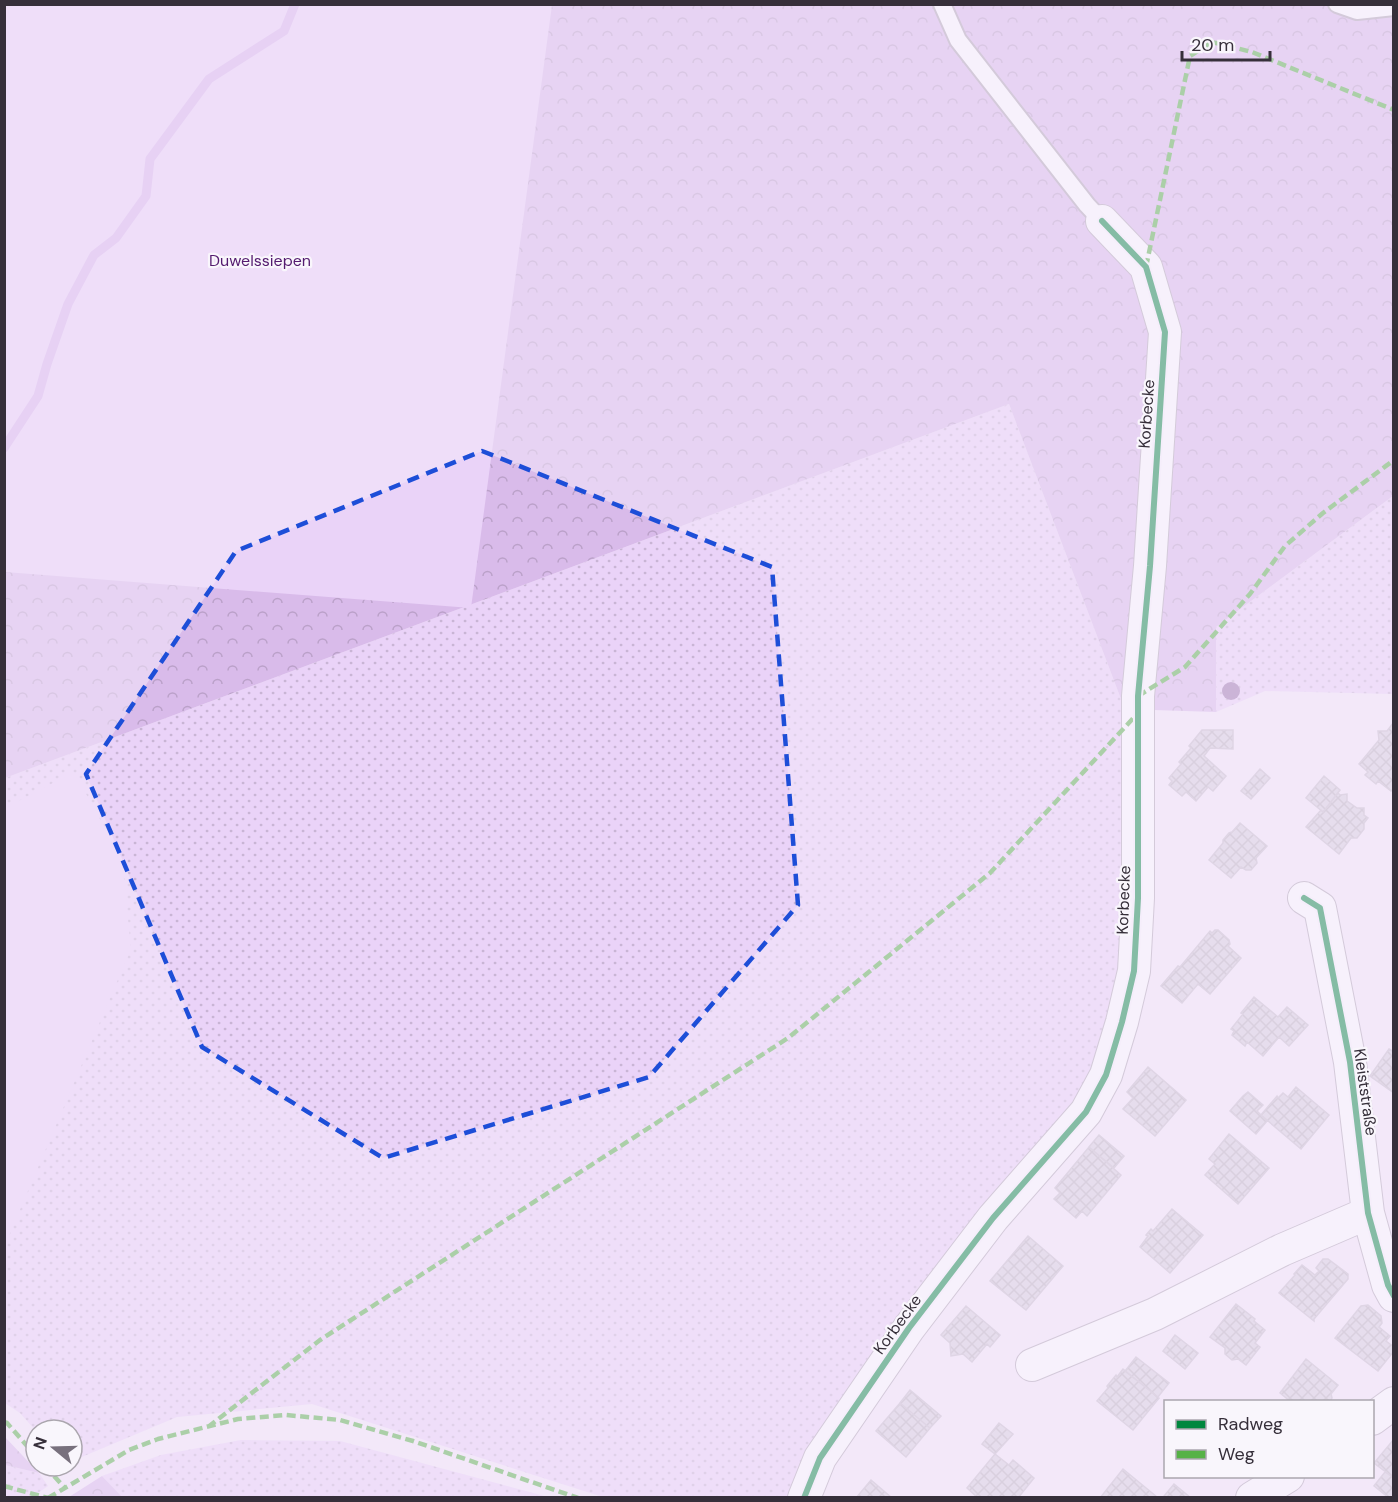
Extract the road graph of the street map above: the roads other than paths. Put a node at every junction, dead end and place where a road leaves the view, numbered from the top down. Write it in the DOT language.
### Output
graph roads {
  1 [pos="942,4"];
  2 [pos="1337,4"];
  3 [pos="1394,7"];
  4 [pos="1102,221"];
  5 [pos="1304,898"];
  6 [pos="1368,1213"];
  7 [pos="1394,1296"];
  8 [pos="1032,1365"];
  9 [pos="1394,1403"];
  10 [pos="1374,1418"];
  11 [pos="1285,1478"];
  12 [pos="804,1497"];
  13 [pos="1252,1497"];
  1 -- 4 [label="lane"];
  2 -- 3 [label="lane"];
  4 -- 12 [label="street, Korbecke"];
  5 -- 6 [label="street, Kleiststraße"];
  6 -- 7 [label="street, Kleiststraße"];
  6 -- 8 [label="street"];
  9 -- 10 [label="street"];
  11 -- 13 [label="street"];
}
